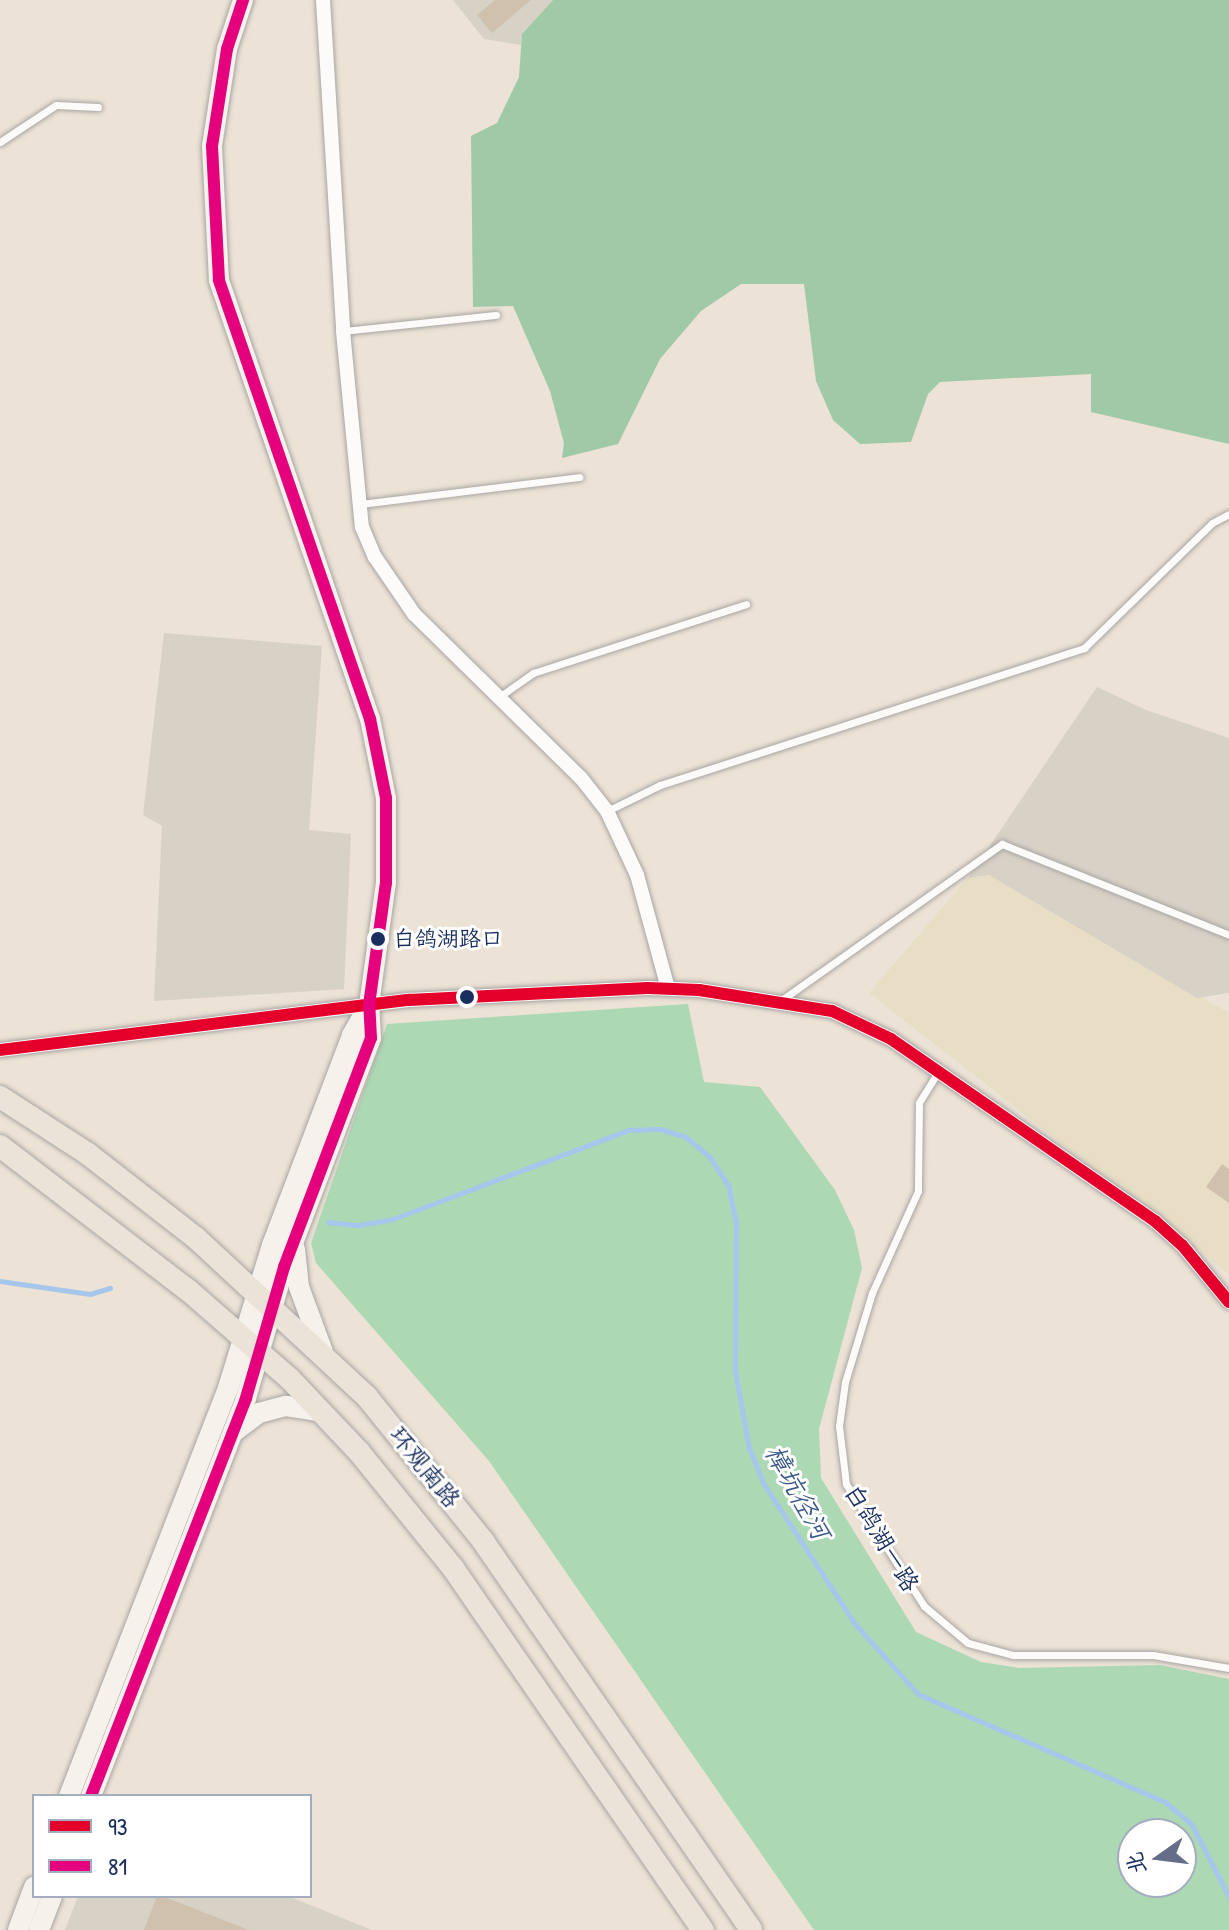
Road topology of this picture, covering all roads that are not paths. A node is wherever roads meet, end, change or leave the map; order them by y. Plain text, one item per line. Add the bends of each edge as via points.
1 (243, 0) edge
2 (323, 0) edge
3 (98, 107) dead end
4 (0, 142) edge
5 (496, 315) dead end
6 (343, 331) junction
7 (579, 477) dead end
8 (357, 504) junction
9 (1229, 514) edge
10 (746, 604) dead end
11 (499, 697) junction
12 (607, 811) junction
13 (1229, 935) edge
14 (668, 988) junction
15 (778, 1002) junction
16 (369, 1005) junction
17 (0, 1050) edge
18 (938, 1072) junction
19 (0, 1097) edge
20 (0, 1146) edge
21 (297, 1235) junction
22 (266, 1298) junction
23 (1229, 1302) edge
24 (251, 1345) junction
25 (323, 1352) junction
26 (322, 1412) junction
27 (232, 1434) junction
28 (1229, 1668) edge
29 (70, 1794) edge
30 (92, 1794) edge
31 (32, 1892) edge
32 (51, 1898) edge
33 (18, 1930) edge
34 (39, 1930) edge
35 (703, 1930) edge
36 (751, 1930) edge

1 - 16 street via 227,49 212,146 219,280 380,758 386,883
2 - 6 street
3 - 4 lane via 56,105
5 - 6 lane
6 - 8 street
7 - 8 lane
8 - 11 street via 375,557 392,585
9 - 12 lane via 1212,523 1084,648 660,785
10 - 11 lane via 533,673
11 - 12 street
12 - 14 street via 637,875
13 - 15 lane via 1002,844
14 - 15 street
14 - 16 street
15 - 18 street via 862,1022
16 - 17 street
16 - 21 street via 371,1038
16 - 22 street via 352,1035
18 - 23 street via 1155,1221
18 - 28 lane, 白鸽湖一路 via 919,1103 918,1191 872,1293 845,1382 839,1426 846,1484 924,1606 968,1643 1013,1655 1153,1655
19 - 22 main road, 环观南路 via 120,1178
20 - 24 main road, 环观南路 via 100,1218
21 - 22 street
21 - 25 street via 299,1287
22 - 24 street
22 - 25 main road, 环观南路
24 - 26 main road, 环观南路
24 - 27 street
24 - 29 street
25 - 36 main road, 环观南路 via 398,1433 483,1541
26 - 27 street via 286,1406 259,1413
26 - 35 main road, 环观南路 via 453,1568
27 - 30 street
31 - 33 street
32 - 34 street

